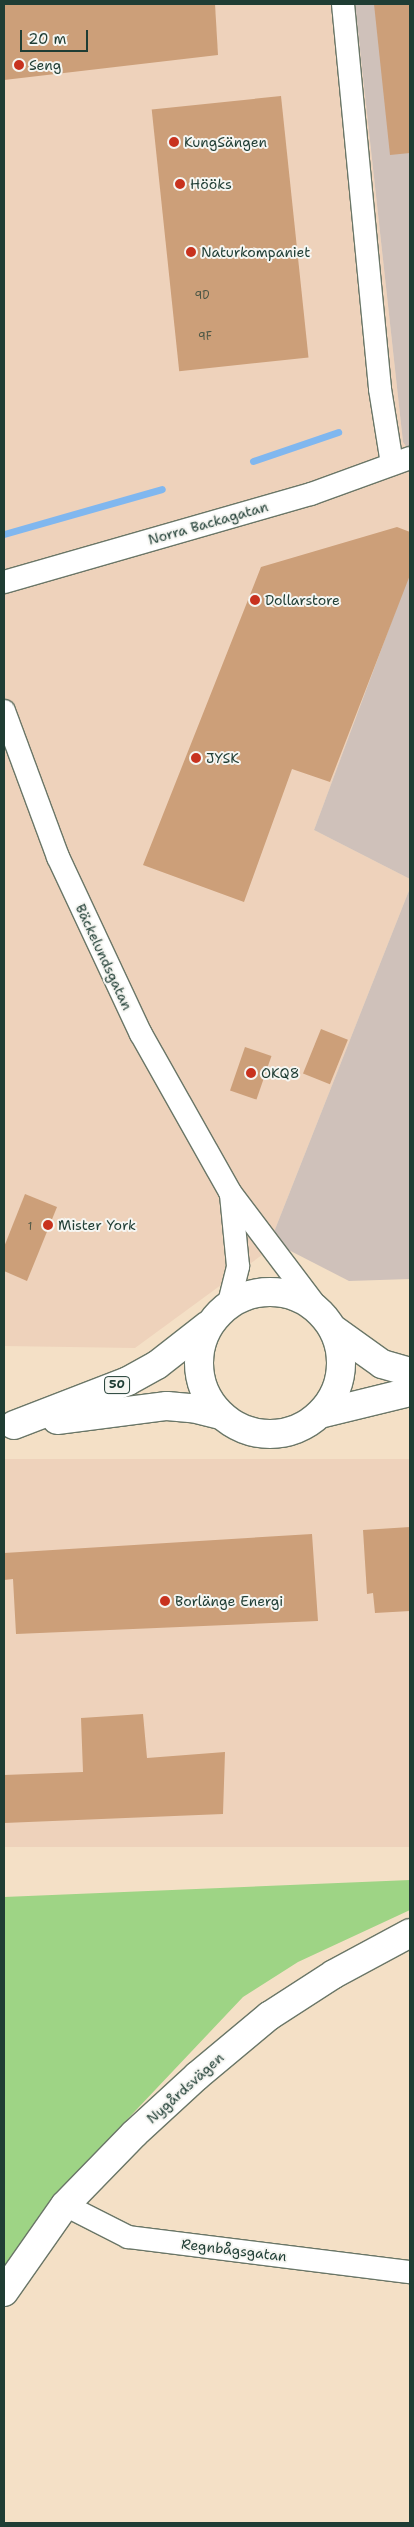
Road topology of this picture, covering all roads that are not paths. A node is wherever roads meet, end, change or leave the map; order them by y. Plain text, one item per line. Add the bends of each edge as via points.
1 (344, 4) edge
2 (401, 461) edge
3 (4, 582) edge
4 (4, 711) edge
5 (230, 1192) junction
6 (230, 1303) junction
7 (328, 1322) junction
8 (208, 1325) junction
9 (410, 1372) edge
10 (410, 1392) edge
11 (320, 1414) junction
12 (221, 1415) junction
13 (9, 1426) edge
14 (410, 1933) edge
15 (65, 2205) junction
16 (410, 2272) edge
17 (4, 2292) edge

1 - 2 street via 380,389
2 - 3 street, Norra Backagatan via 311,494
4 - 5 street, Bäckelundsgatan via 58,857 126,1006
5 - 6 street, Bäckelundsgatan via 238,1251 236,1284
5 - 7 street, Bäckelundsgatan
6 - 7 main road via 248,1294 288,1293 306,1301
6 - 8 main road
7 - 9 main road via 382,1364
7 - 11 main road via 339,1344 340,1374 329,1402
8 - 12 main road via 202,1340 198,1373 210,1403
8 - 13 main road, 50 via 157,1365 128,1381
10 - 11 main road
11 - 12 main road via 297,1429 271,1434 244,1430
12 - 13 main road, 50 via 168,1406
14 - 15 main road, Nygårdsvägen via 334,1974 269,2016 134,2134
15 - 16 street, Regnbågsgatan via 128,2237
15 - 17 main road, Nygårdsvägen

